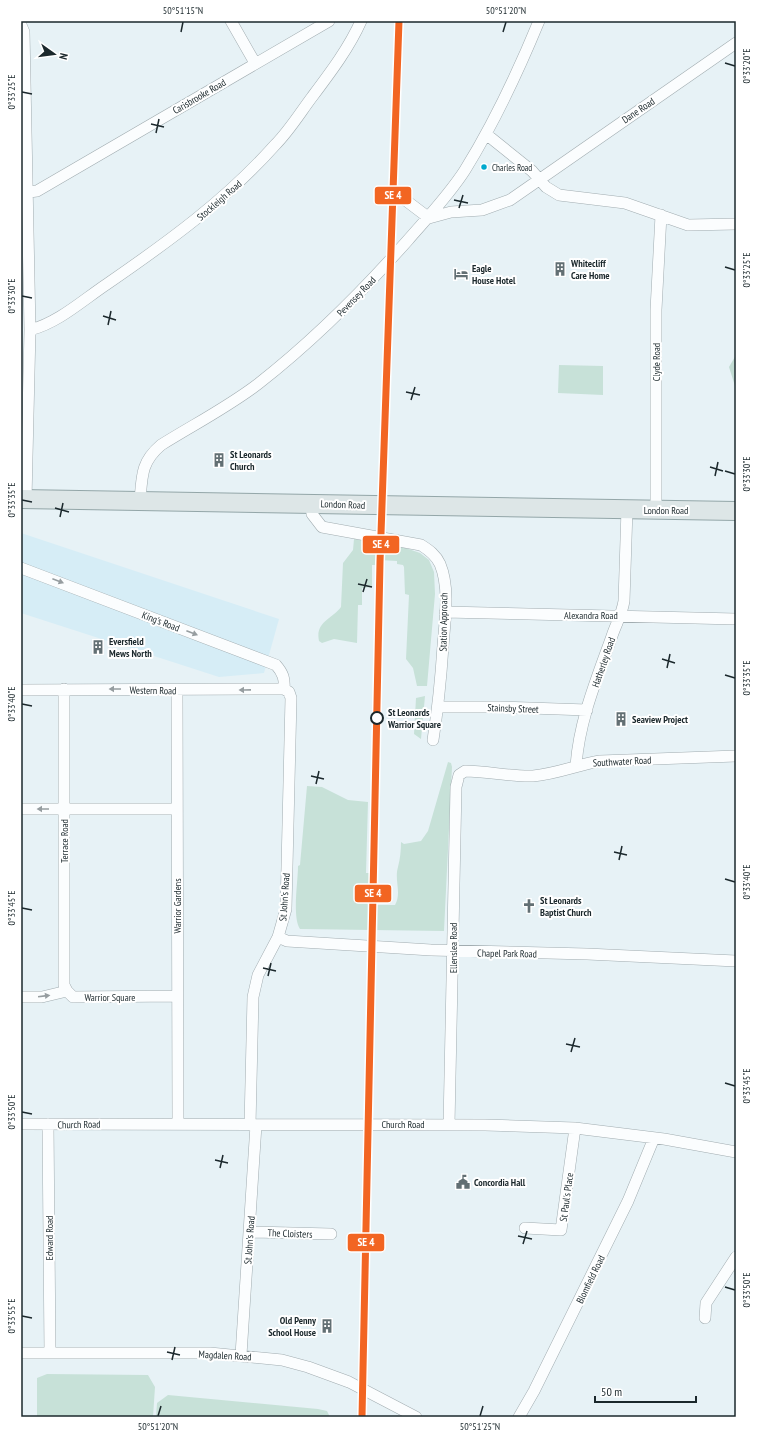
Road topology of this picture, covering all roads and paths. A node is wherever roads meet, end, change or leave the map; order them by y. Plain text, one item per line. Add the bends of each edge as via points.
1 (231, 21) edge
2 (329, 21) edge
3 (361, 21) edge
4 (539, 21) edge
5 (21, 25) edge
6 (736, 43) edge
7 (255, 64) junction
8 (486, 134) junction
9 (540, 180) junction
10 (24, 193) edge
11 (400, 196) dead end
12 (661, 215) junction
13 (429, 218) junction
14 (736, 224) edge
15 (30, 330) junction
16 (23, 499) edge
17 (140, 501) junction
18 (311, 503) junction
19 (627, 510) junction
20 (656, 510) junction
21 (736, 511) edge
22 (21, 568) edge
23 (445, 612) junction
24 (621, 615) junction
25 (736, 619) edge
26 (64, 689) junction
27 (284, 689) junction
28 (21, 690) edge
29 (177, 690) junction
30 (439, 707) junction
31 (587, 710) junction
32 (433, 740) dead end
33 (736, 756) edge
34 (576, 766) junction
35 (462, 773) joint
36 (21, 809) edge
37 (177, 809) junction
38 (64, 810) junction
39 (278, 938) junction
40 (454, 951) junction
41 (736, 961) edge
42 (67, 991) junction
43 (177, 996) junction
44 (21, 997) edge
45 (178, 1123) junction
46 (21, 1124) edge
47 (48, 1124) junction
48 (253, 1125) junction
49 (449, 1125) junction
50 (575, 1128) junction
51 (654, 1138) junction
52 (736, 1152) edge
53 (525, 1228) dead end
54 (250, 1232) junction
55 (331, 1234) dead end
56 (736, 1257) edge
57 (705, 1318) dead end
58 (21, 1353) edge
59 (50, 1353) junction
60 (241, 1355) junction
61 (416, 1417) edge
62 (519, 1417) edge

1 - 7 street
2 - 7 street, Carisbrooke Road
3 - 15 street, Stockleigh Road via 356,33 324,81 276,144 249,174 211,209 163,246 51,322
4 - 8 street, Pevensey Road
5 - 10 street via 24,32
6 - 9 street, Dane Road
7 - 10 street, Carisbrooke Road via 47,185 36,191
8 - 9 street
8 - 13 street, Pevensey Road via 465,170
9 - 12 street via 559,195 625,203
9 - 13 street via 510,200 482,210 451,212
10 - 15 street
11 - 13 street
12 - 14 street via 688,224
12 - 20 street, Clyde Road via 656,310
13 - 17 street, Pevensey Road via 360,293 297,352 257,385 150,454 144,465
15 - 16 street
16 - 17 main road, London Road
17 - 18 main road, London Road
18 - 19 main road, London Road
18 - 23 street, Station Approach via 312,514 322,527 420,545 432,553 440,563 444,578
19 - 20 main road, London Road
19 - 24 street, Hatherley Road via 624,601
20 - 21 main road, London Road
22 -> 27 street, King's Road via 276,666 282,672
23 - 24 street, Alexandra Road
23 - 30 street, Station Approach
24 - 25 street, Alexandra Road
24 - 31 street, Hatherley Road
26 - 28 street, Western Road
29 -> 26 street, Western Road
26 - 38 street, Terrace Road
27 -> 29 street, Western Road
27 - 39 street, St John's Road via 289,692 291,698 286,909
29 - 37 street, Warrior Gardens
30 - 31 street, Stainsby Street
30 - 32 street, Station Approach
31 - 34 street, Hatherley Road via 580,733
33 - 34 street, Southwater Road via 600,761
34 - 35 street, Southwater Road via 531,776 483,771
35 - 40 street, Ellenslea Road via 456,787
38 -> 36 street
37 - 38 street
37 - 43 street, Warrior Gardens
38 - 42 street, Terrace Road via 64,985
39 - 40 street, Chapel Park Road via 287,941
39 - 48 street, St John's Road via 258,975 253,997
40 - 41 street, Chapel Park Road
40 - 49 street, Ellenslea Road
42 - 43 street, Warrior Square via 73,997
44 -> 42 street, Warrior Square
43 - 45 street, Warrior Gardens
45 - 47 street, Church Road
45 - 48 street, Church Road
46 - 47 street, Church Road
47 - 59 street, Edward Road
48 - 49 street, Church Road
48 - 54 street, St John's Road
49 - 50 street, Church Road
50 - 51 street, Church Road
50 - 53 street, St Paul's Place via 561,1230
51 - 52 street, Church Road
51 - 62 street, Blomfield Road via 628,1200
54 - 55 street, The Cloisters
54 - 60 street, St John's Road
56 - 57 street via 706,1303
58 - 59 street, Magdalen Road
59 - 60 street, Magdalen Road
60 - 61 street, Magdalen Road via 282,1360 308,1367 348,1382

